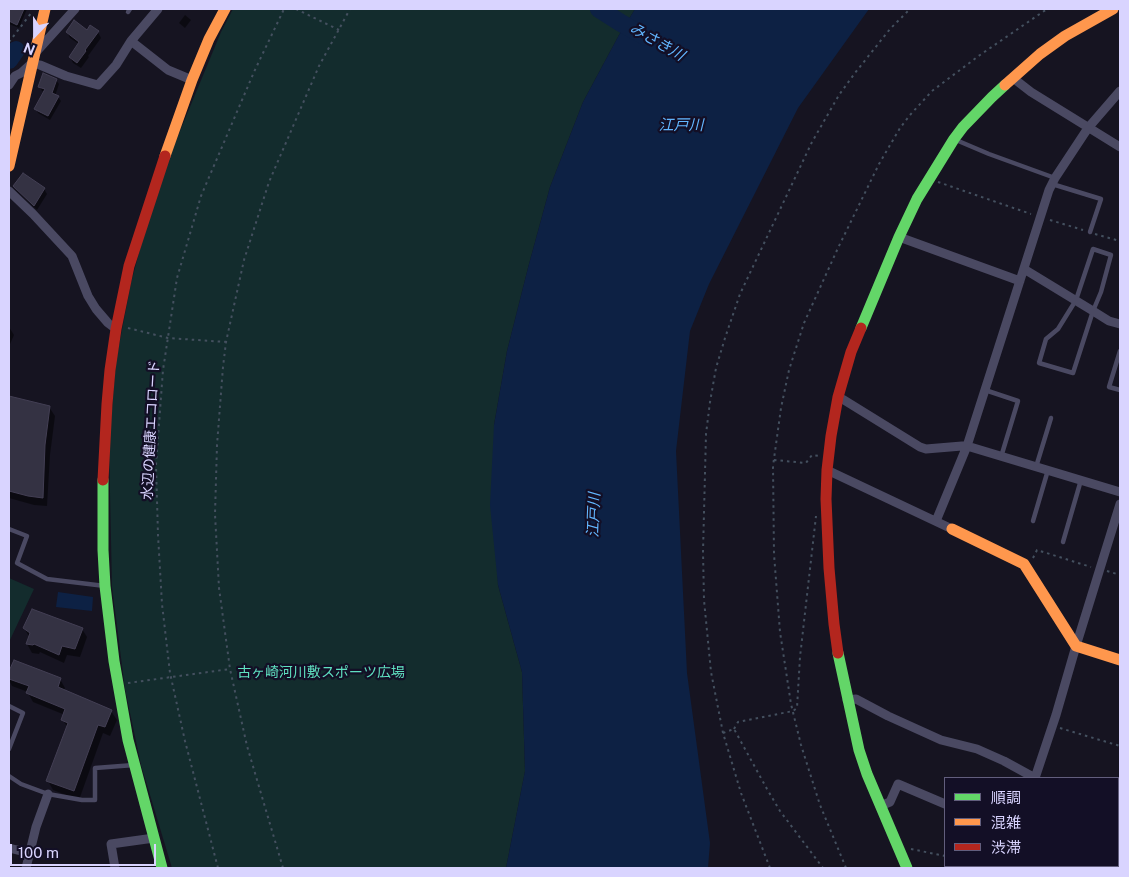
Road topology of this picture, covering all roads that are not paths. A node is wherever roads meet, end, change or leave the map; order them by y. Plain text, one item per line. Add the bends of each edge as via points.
1 (44, 9) edge
2 (75, 9) edge
3 (158, 9) edge
4 (225, 9) edge
5 (1113, 9) edge
6 (131, 41) junction
7 (33, 59) junction
8 (1013, 78) junction
9 (192, 80) junction
10 (9, 85) edge
11 (1120, 91) edge
12 (1088, 128) junction
13 (954, 139) junction
14 (1120, 147) edge
15 (9, 166) edge
16 (1054, 181) junction
17 (9, 191) edge
18 (1090, 232) road end
19 (899, 237) junction
20 (1024, 269) junction
21 (1020, 281) junction
22 (1076, 300) junction
23 (1093, 311) junction
24 (1120, 324) edge
25 (121, 328) junction
26 (1120, 351) edge
27 (985, 390) junction
28 (1120, 390) edge
29 (838, 397) junction
30 (1051, 418) dead end
31 (966, 446) junction
32 (1001, 457) junction
33 (1036, 466) junction
34 (827, 470) junction
35 (1048, 470) junction
36 (1081, 480) junction
37 (1120, 492) edge
38 (1120, 504) edge
39 (936, 521) junction
40 (1033, 521) dead end
41 (9, 529) edge
42 (952, 529) joint
43 (1063, 542) dead end
44 (105, 586) junction
45 (1076, 646) junction
46 (1120, 660) edge
47 (848, 700) junction
48 (9, 706) edge
49 (9, 749) edge
50 (134, 765) junction
51 (9, 776) edge
52 (1033, 777) edge
53 (1035, 777) edge
54 (48, 794) junction
55 (944, 804) edge
56 (880, 806) junction
57 (154, 838) junction
58 (9, 848) edge
59 (29, 854) junction
60 (26, 868) edge
61 (115, 868) edge
62 (162, 868) edge
63 (907, 868) edge

1 - 7 street
2 - 7 street
3 - 6 street
4 - 9 street
5 - 8 street via 1050,46
6 - 7 street via 98,85 66,76
6 - 9 street via 168,70
7 - 10 street
7 - 15 street
8 - 12 street
8 - 13 street via 976,112
9 - 25 street via 160,166 129,266
11 - 12 street
12 - 14 street
12 - 16 street
13 - 16 lane
13 - 19 street via 917,199
16 - 18 lane via 1100,199
16 - 20 street
17 - 25 street via 72,256 96,310 108,323
19 - 21 street
19 - 29 street via 851,352
20 - 21 street
20 - 22 street
21 - 27 street
22 - 23 street
22 - 23 lane via 1093,249 1111,256
22 - 23 lane via 1058,329 1046,339 1039,363 1073,373
23 - 24 street
25 - 44 street via 110,370 104,444
26 - 28 lane via 1109,387
27 - 31 street
27 - 32 lane via 1018,401
29 - 31 street via 920,447
29 - 34 street
30 - 33 lane
31 - 32 street
31 - 39 street
32 - 33 street
33 - 35 street
34 - 39 street
34 - 47 street via 832,599
35 - 36 street
35 - 40 lane
36 - 37 street
36 - 43 lane
38 - 45 street
39 - 42 street
41 - 44 lane via 27,536 16,563 47,579
42 - 45 street via 1024,564
44 - 50 street via 118,685
45 - 46 street
45 - 53 street
47 - 52 street via 856,699 942,740 977,749
47 - 56 street via 867,774
48 - 49 lane via 23,713
50 - 54 lane via 94,768 95,800
50 - 57 street
51 - 54 lane
54 - 59 street
55 - 56 street via 898,784 890,802
56 - 63 street
57 - 61 street via 111,844
57 - 62 street
58 - 59 street
59 - 60 street

